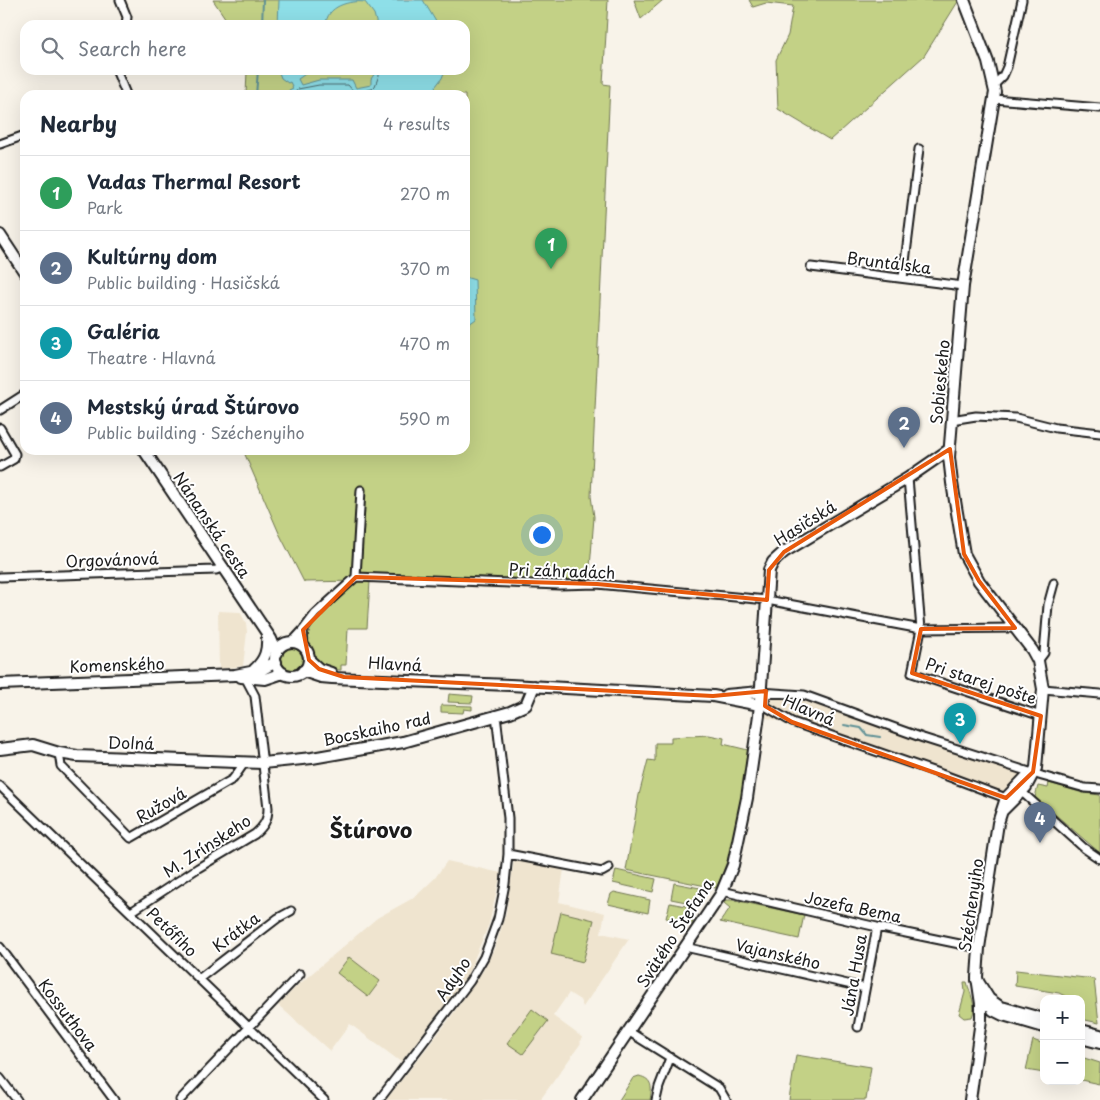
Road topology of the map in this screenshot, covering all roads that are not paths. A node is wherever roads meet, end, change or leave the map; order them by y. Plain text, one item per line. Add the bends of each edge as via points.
1 (120, 0) edge
2 (964, 0) edge
3 (1022, 0) edge
4 (127, 20) edge
5 (118, 75) edge
6 (994, 85) junction
7 (124, 90) edge
8 (994, 99) junction
9 (1100, 108) edge
10 (20, 137) edge
11 (0, 144) edge
12 (919, 149) dead end
13 (0, 235) edge
14 (20, 265) edge
15 (811, 267) dead end
16 (903, 278) junction
17 (963, 286) junction
18 (20, 397) edge
19 (0, 410) edge
20 (951, 420) junction
21 (0, 428) edge
22 (1100, 433) edge
23 (950, 449) junction
24 (147, 455) edge
25 (0, 467) edge
26 (908, 478) junction
27 (361, 490) dead end
28 (224, 568) junction
29 (0, 578) edge
30 (356, 578) junction
31 (1054, 583) dead end
32 (767, 600) junction
33 (256, 616) junction
34 (1015, 628) junction
35 (921, 629) junction
36 (303, 630) junction
37 (267, 633) junction
38 (289, 642) junction
39 (304, 647) junction
40 (276, 657) junction
41 (309, 660) junction
42 (1038, 661) junction
43 (303, 671) junction
44 (283, 673) junction
45 (244, 675) junction
46 (344, 677) junction
47 (265, 679) junction
48 (0, 684) edge
49 (534, 686) junction
50 (1043, 689) junction
51 (763, 692) junction
52 (1100, 694) edge
53 (255, 696) junction
54 (713, 696) junction
55 (762, 706) junction
56 (496, 715) junction
57 (1041, 716) junction
58 (0, 749) edge
59 (59, 753) junction
60 (245, 762) junction
61 (263, 762) junction
62 (1033, 772) junction
63 (0, 786) edge
64 (1100, 789) edge
65 (1023, 793) dead end
66 (1006, 798) junction
67 (1002, 812) junction
68 (508, 854) junction
69 (1100, 859) edge
70 (609, 868) dead end
71 (722, 891) junction
72 (291, 911) dead end
73 (131, 912) junction
74 (876, 927) junction
75 (0, 947) edge
76 (685, 947) junction
77 (979, 948) junction
78 (300, 974) dead end
79 (200, 978) junction
80 (977, 980) junction
81 (865, 988) junction
82 (985, 1005) junction
83 (1004, 1011) junction
84 (1040, 1018) edge
85 (1040, 1025) edge
86 (249, 1027) junction
87 (858, 1027) dead end
88 (980, 1028) junction
89 (628, 1031) junction
90 (1085, 1031) edge
91 (1100, 1035) edge
92 (1085, 1039) edge
93 (1100, 1043) edge
94 (670, 1058) junction
95 (0, 1078) edge
96 (181, 1099) edge
97 (17, 1100) edge
98 (114, 1100) edge
99 (324, 1100) edge
100 (379, 1100) edge
101 (582, 1100) edge
102 (656, 1100) edge
103 (726, 1100) edge
104 (970, 1100) edge

1 - 4 street
2 - 6 street, Sobieskeho
3 - 6 street via 1007,67
5 - 7 street
6 - 8 street, Sobieskeho
8 - 9 street
8 - 17 street, Sobieskeho
10 - 11 street
12 - 16 street
13 - 14 street
15 - 16 street, Bruntálska
16 - 17 street, Bruntálska
17 - 20 street, Sobieskeho
18 - 19 street
20 - 22 street via 976,416 1016,418 1056,428
20 - 23 street, Sobieskeho
21 - 25 street via 15,454 14,459
23 - 26 street, Hasičská
23 - 34 street, Sobieskeho via 952,483 964,554 979,581
24 - 28 street, Nánanská cesta
26 - 32 street, Hasičská via 779,556 769,570
26 - 35 street
27 - 30 street
28 - 29 street, Orgovánová
28 - 33 street, Nánanská cesta
30 - 32 street, Pri záhradách via 597,584
30 - 36 street via 315,614
31 - 42 street, Sobieskeho via 1048,606 1044,653
32 - 35 street, Pri záhradách
32 - 51 street, Hasičská
33 - 37 street
33 - 38 street
34 - 35 street, Pri záhradách
34 - 42 street, Sobieskeho
35 - 57 street, Pri starej pošte via 912,673
36 - 38 street
36 - 39 street
37 - 40 street via 276,649
37 - 45 street via 267,652 262,663
38 - 39 street
38 - 40 street via 280,647
39 - 41 street
40 - 44 street
40 - 45 street via 268,667
41 - 43 street
41 - 46 street, Hlavná via 319,669
42 - 50 street, Sobieskeho
43 - 44 street via 294,675
43 - 46 street, Hlavná via 321,677
44 - 47 street, Komenského
45 - 47 street, Komenského
45 - 48 street, Komenského
45 - 53 street
46 - 49 street, Hlavná
47 - 53 street via 258,685
49 - 54 street, Hlavná
49 - 56 street via 526,705
50 - 52 street
50 - 57 street, Sobieskeho
51 - 54 street, Hlavná
51 - 55 street, Hasičská
51 - 62 street, Hlavná via 804,695 923,738
53 - 61 street, M. Zrínskeho
54 - 55 street, Hlavná
55 - 66 street, Hlavná via 792,722
55 - 71 street, Svätého Štefana via 738,847
56 - 61 street, Bocskaiho rad via 379,747
56 - 68 street, Adyho via 508,818
57 - 62 street, Sobieskeho
58 - 59 street, Dolná via 33,745
59 - 60 street, Dolná
59 - 60 street, Ružová via 61,766 131,838 233,779
60 - 61 street, Dolná
61 - 73 street, M. Zrínskeho via 268,808 262,828
62 - 64 street, Hlavná via 1085,788
62 - 66 street
62 - 67 street, Sobieskeho via 1026,787
63 - 73 street, Petőfiho
65 - 69 street
66 - 67 street
67 - 77 street, Széchenyiho
68 - 70 street via 602,872
68 - 100 street, Adyho via 498,919 484,957 444,1018
71 - 74 street, Jozefa Bema
71 - 76 street, Svätého Štefana
72 - 79 street, Krátka
73 - 79 street, Petőfiho
74 - 77 street, Jozefa Bema
74 - 81 street, Jána Husa
75 - 98 street, Kossuthova
76 - 81 street, Vajanského
76 - 89 street, Svätého Štefana
77 - 80 street, Széchenyiho
78 - 86 street
79 - 86 street, Petőfiho
80 - 82 street, Széchenyiho
80 - 83 street via 989,999
81 - 87 street, Jána Husa
82 - 83 street
82 - 88 street, Széchenyiho
83 - 84 street
83 - 85 street
83 - 88 street
86 - 96 street
86 - 99 street, Petőfiho
88 - 104 street, Széchenyiho
89 - 94 street
89 - 101 street, Svätého Štefana
90 - 91 street
92 - 93 street
94 - 102 street
94 - 103 street via 719,1088
95 - 97 street

